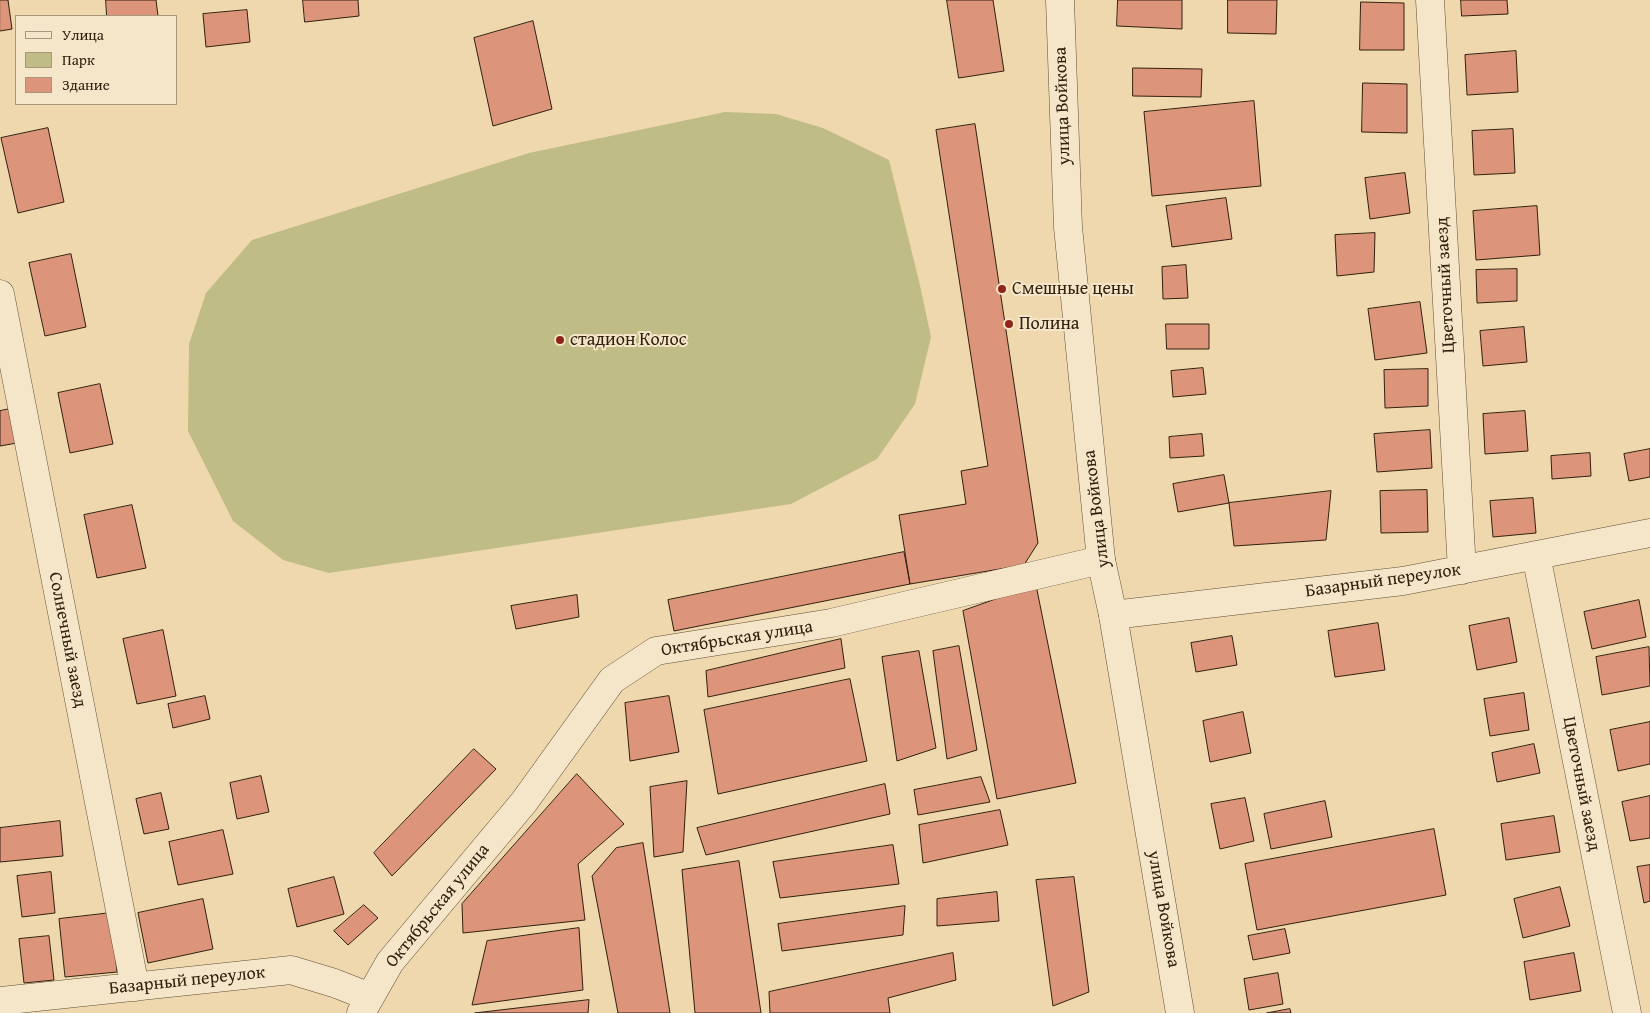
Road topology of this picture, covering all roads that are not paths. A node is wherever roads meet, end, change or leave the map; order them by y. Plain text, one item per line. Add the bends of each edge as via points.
1 (1060, 0) edge
2 (1430, 0) edge
3 (0, 294) edge
4 (1650, 533) edge
5 (1536, 555) junction
6 (1101, 560) junction
7 (1462, 570) junction
8 (1113, 615) junction
9 (134, 987) junction
10 (0, 1001) edge
11 (366, 1005) edge
12 (1180, 1013) edge
13 (1627, 1013) edge

1 - 6 street, улица Войкова via 1068,227
2 - 7 street, Цветочный заезд
3 - 9 street, Солнечный заезд
4 - 5 street, Базарный переулок
5 - 7 street, Базарный переулок
5 - 13 street, Цветочный заезд
6 - 8 street, улица Войкова
6 - 11 street, Октябрьская улица via 830,623 656,651 612,680 524,802 390,962
7 - 8 street, Базарный переулок via 1403,581
8 - 12 street, улица Войкова
9 - 10 street, Базарный переулок
9 - 11 street, Базарный переулок via 291,970 334,983

